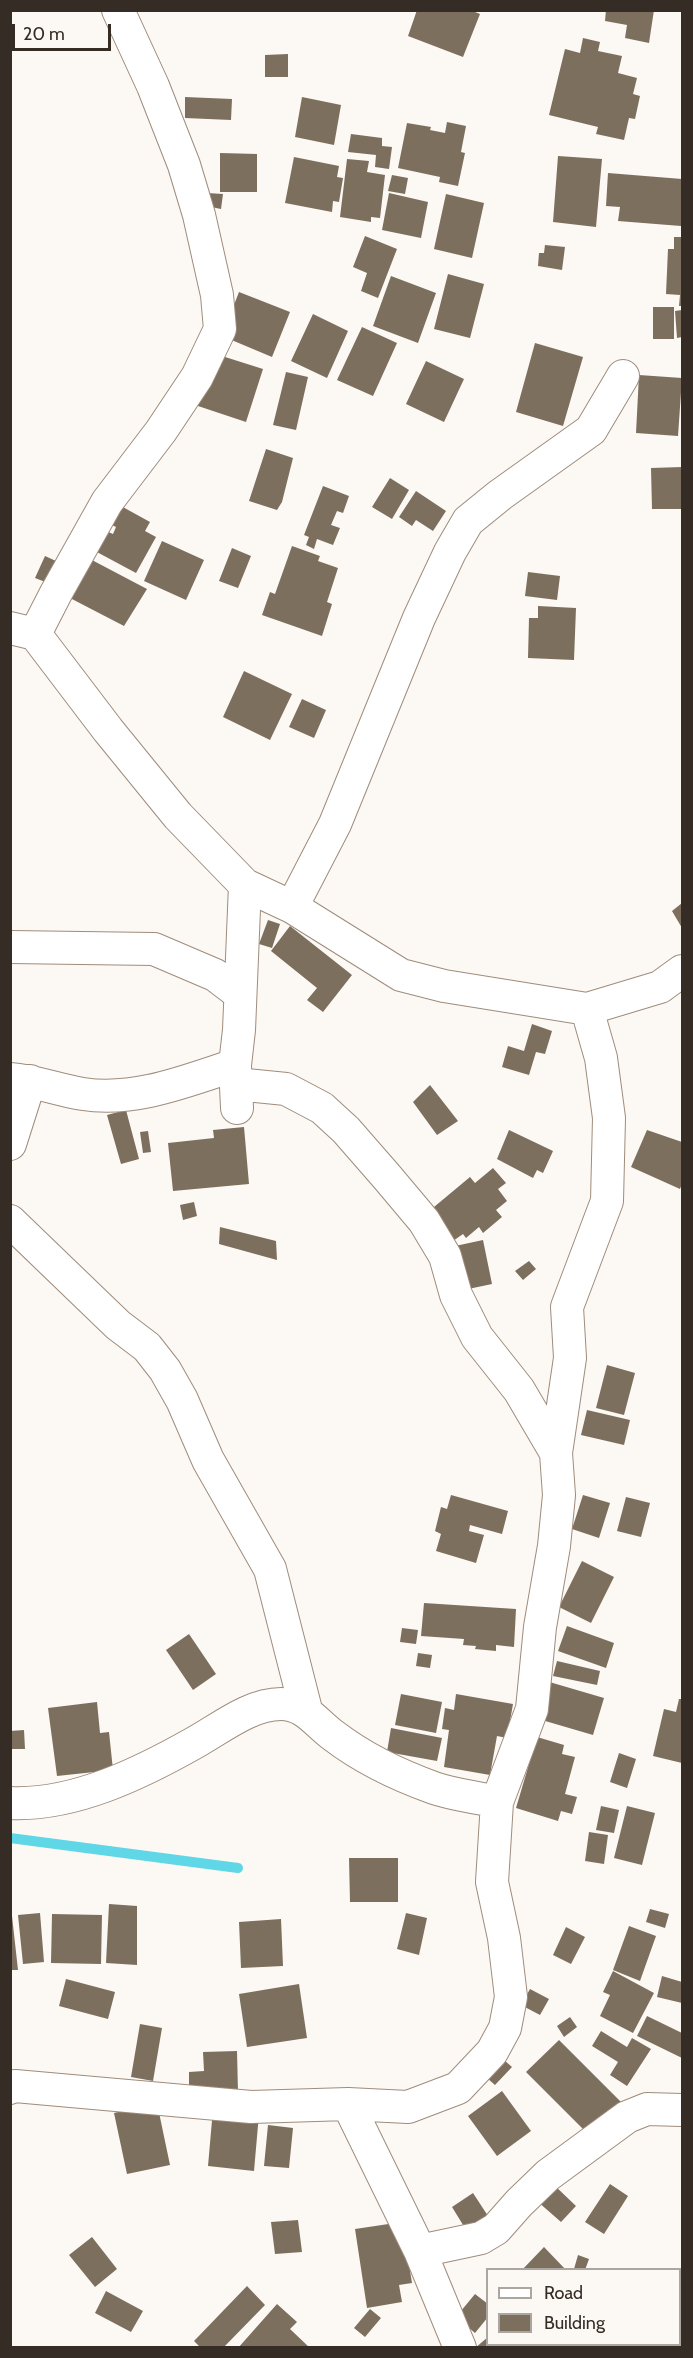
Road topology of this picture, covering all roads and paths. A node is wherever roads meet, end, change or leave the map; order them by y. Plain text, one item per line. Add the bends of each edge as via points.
1 (118, 10) edge
2 (623, 376) dead end
3 (23, 631) edge
4 (245, 885) junction
5 (292, 907) junction
6 (10, 947) edge
7 (682, 971) edge
8 (240, 994) junction
9 (587, 1009) junction
10 (20, 1080) edge
11 (236, 1086) junction
12 (10, 1144) edge
13 (10, 1221) edge
14 (556, 1453) junction
15 (306, 1710) junction
16 (497, 1802) junction
17 (10, 1803) edge
18 (10, 2088) edge
19 (348, 2103) junction
20 (682, 2110) edge
21 (420, 2251) junction
22 (460, 2348) edge

1 - 3 street via 184,165 217,296 220,329 197,377 107,502 56,593
2 - 5 street via 591,430 468,521 419,618 335,824
3 - 4 street via 178,816
4 - 5 street
4 - 8 street
5 - 9 street via 401,975 444,986
6 - 8 street via 154,949 215,975
7 - 9 street via 660,987
8 - 11 street
9 - 14 street via 601,1058 609,1118 606,1201 567,1307 570,1358
10 - 11 street via 83,1094 127,1096 166,1087
10 - 12 street
11 - 14 street via 286,1089 322,1108 387,1177 424,1221 445,1256 456,1295 477,1337 519,1390
13 - 15 street via 118,1325 147,1347 165,1370 208,1460 270,1569
14 - 16 street via 559,1495 532,1709
15 - 16 street via 362,1757 436,1789
15 - 17 street via 283,1704 258,1707 167,1758 96,1790 25,1804
16 - 19 street via 492,1882 511,1997 505,2028 492,2052 458,2088 408,2107
18 - 19 street via 252,2107
19 - 21 street
20 - 21 street via 647,2109 627,2117 548,2175 496,2229 481,2238
21 - 22 street

